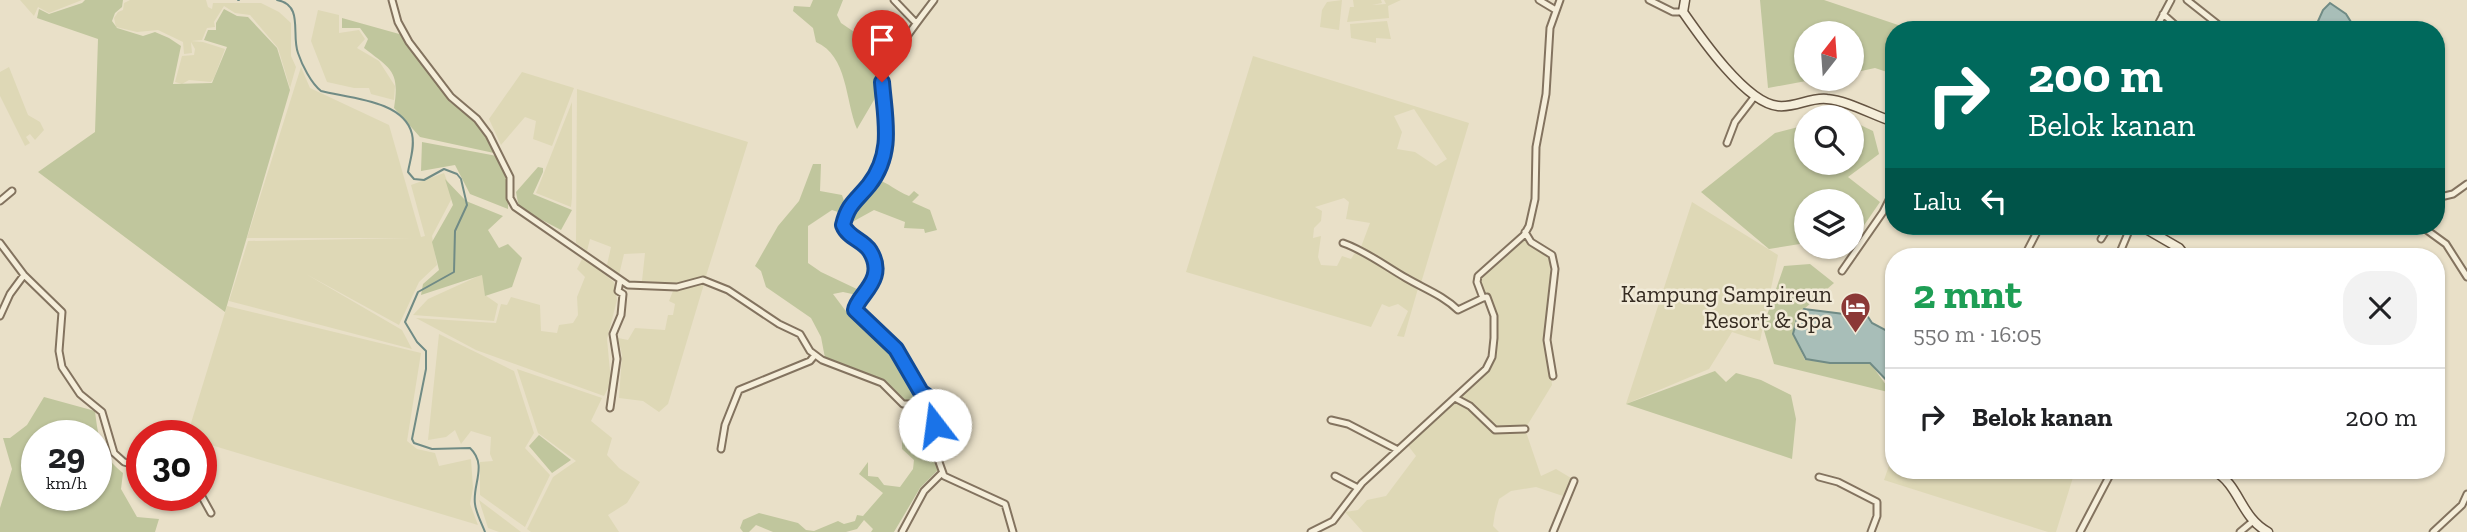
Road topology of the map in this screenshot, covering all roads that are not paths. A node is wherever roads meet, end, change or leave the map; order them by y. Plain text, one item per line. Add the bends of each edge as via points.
1 (392, 0) edge
2 (894, 0) edge
3 (934, 0) edge
4 (1539, 0) edge
5 (1560, 0) edge
6 (1649, 0) edge
7 (1685, 0) edge
8 (2171, 0) edge
9 (2187, 0) edge
10 (1555, 9) junction
11 (1683, 12) junction
12 (2163, 14) junction
13 (2160, 21) edge
14 (2171, 21) edge
15 (2214, 21) edge
16 (916, 23) junction
17 (1755, 96) junction
18 (1885, 119) edge
19 (1727, 143) dead end
20 (2467, 184) edge
21 (12, 191) dead end
22 (2445, 196) edge
23 (0, 201) edge
24 (1885, 208) edge
25 (1525, 232) junction
26 (2103, 235) edge
27 (2157, 235) edge
28 (2434, 235) edge
29 (2101, 239) dead end
30 (0, 243) edge
31 (1343, 243) dead end
32 (2179, 248) edge
33 (1842, 271) dead end
34 (24, 275) junction
35 (2467, 277) edge
36 (620, 281) junction
37 (1483, 298) junction
38 (0, 316) edge
39 (816, 355) junction
40 (1553, 376) dead end
41 (1455, 398) junction
42 (929, 404) junction
43 (610, 408) dead end
44 (1331, 419) dead end
45 (1525, 429) dead end
46 (721, 449) dead end
47 (1398, 450) junction
48 (126, 463) edge
49 (942, 473) junction
50 (1335, 476) dead end
51 (1819, 477) dead end
52 (2108, 479) edge
53 (2226, 479) edge
54 (1574, 481) dead end
55 (1358, 488) junction
56 (2467, 495) edge
57 (2252, 522) junction
58 (902, 532) edge
59 (1013, 532) edge
60 (1311, 532) edge
61 (1553, 532) edge
62 (1871, 532) edge
63 (2080, 532) edge
64 (2240, 532) edge
65 (2268, 532) edge
66 (2433, 532) edge

1 - 36 street via 409,42 454,101 489,135 510,177 511,203
2 - 16 street
3 - 16 street
4 - 10 street
5 - 10 street
6 - 11 street
7 - 11 main road
8 - 12 street
9 - 15 street
10 - 25 street via 1536,147 1535,199
11 - 17 main road
12 - 13 street
12 - 14 street
16 - 42 street via 882,76 887,149 867,188 849,207 843,225 868,248 875,270 870,288 855,310 896,349 921,392 931,399
17 - 18 main road via 1778,106 1828,99
17 - 19 street via 1735,122
20 - 22 street
21 - 23 street
24 - 33 street
25 - 37 street via 1478,276
25 - 40 street via 1531,242 1552,255 1555,269 1547,340
26 - 29 street
27 - 32 main road
28 - 35 street
30 - 34 street
31 - 37 street via 1451,301 1458,310
34 - 38 street
34 - 48 street via 62,312 62,367 80,394 102,412 114,453
36 - 39 street via 635,287 708,281 800,334
36 - 43 street via 618,291 623,294 613,334 617,359
37 - 41 street via 1488,297 1494,316 1492,357 1486,369
39 - 42 street via 831,366 882,383 903,404
39 - 46 street via 739,390
41 - 45 street via 1496,430
41 - 47 street
42 - 49 street via 938,413 934,448
44 - 47 street
47 - 55 street
49 - 58 street via 924,491
49 - 59 street via 1005,504
50 - 55 street
51 - 62 street via 1877,502
52 - 63 street
53 - 57 main road
54 - 61 street
55 - 60 street via 1334,521
56 - 66 street
57 - 64 street
57 - 65 main road

